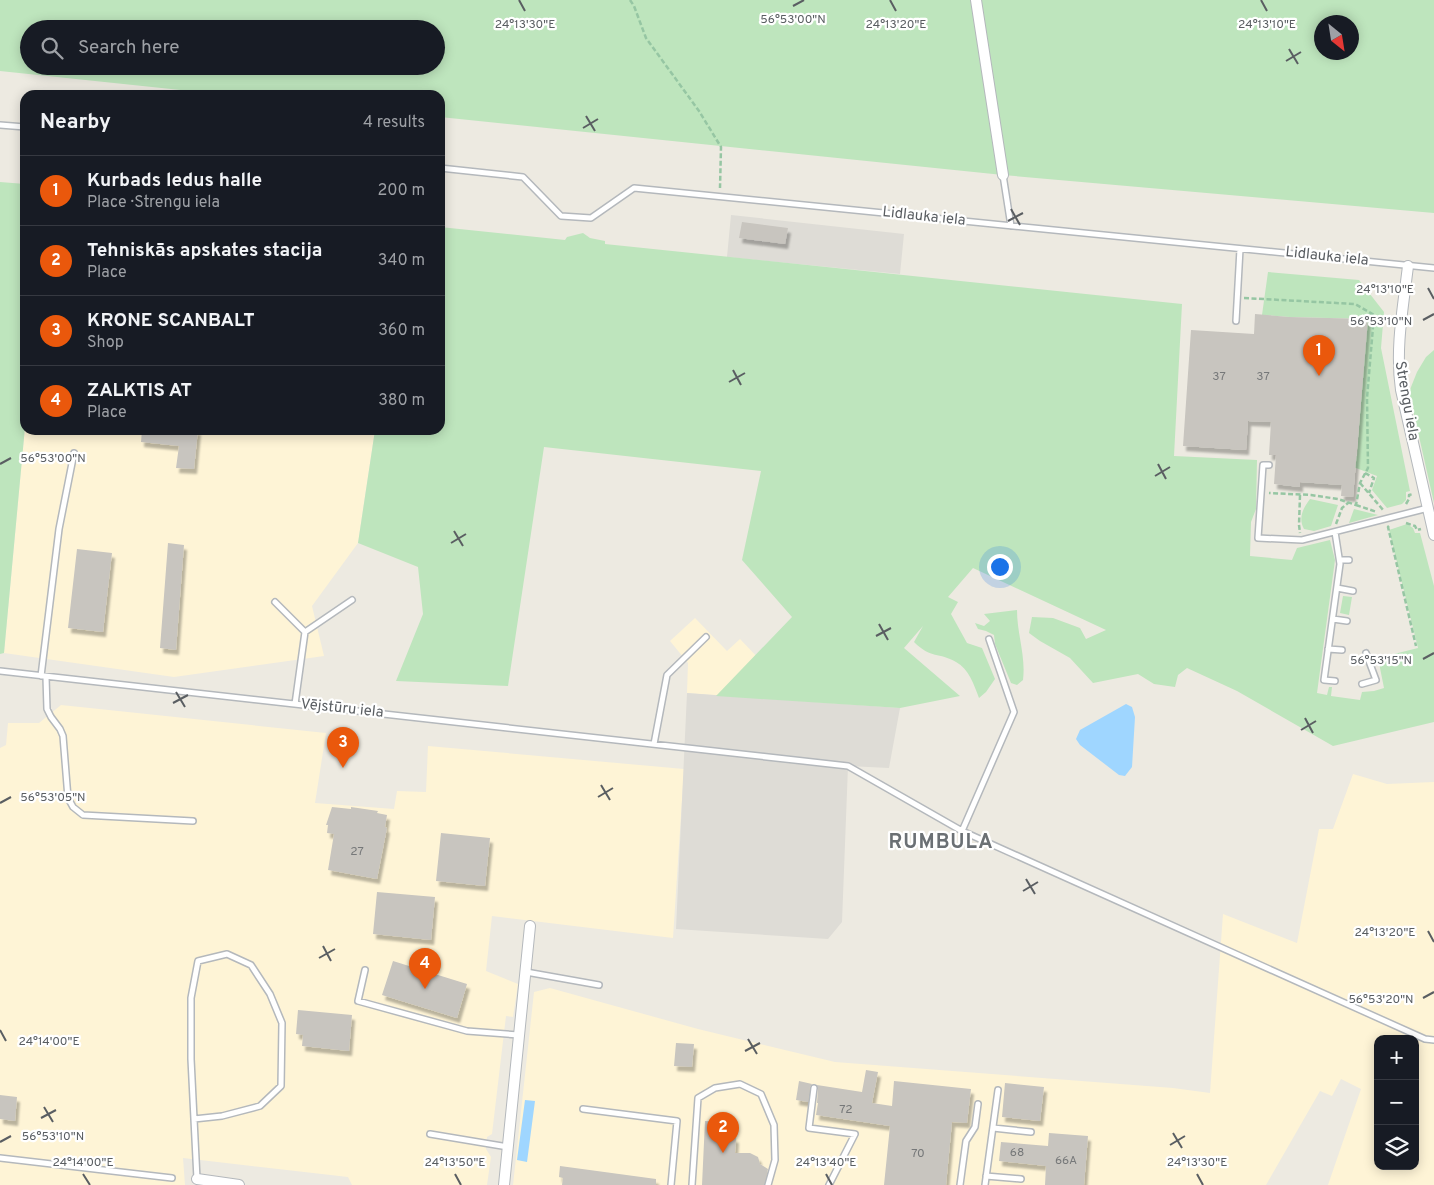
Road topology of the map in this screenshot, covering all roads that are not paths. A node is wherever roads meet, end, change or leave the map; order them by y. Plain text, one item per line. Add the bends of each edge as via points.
1 (976, 0) edge
2 (0, 125) edge
3 (20, 127) edge
4 (445, 169) edge
5 (1003, 175) joint
6 (1011, 226) junction
7 (1240, 249) junction
8 (1408, 266) junction
9 (1434, 268) edge
10 (1236, 321) dead end
11 (74, 453) dead end
12 (1269, 466) dead end
13 (1428, 508) junction
14 (1335, 532) junction
15 (1434, 535) edge
16 (1340, 560) junction
17 (1349, 560) dead end
18 (1337, 588) junction
19 (1353, 591) dead end
20 (352, 600) dead end
21 (275, 602) dead end
22 (1333, 618) junction
23 (1348, 621) dead end
24 (305, 632) junction
25 (706, 637) dead end
26 (989, 639) dead end
27 (1328, 649) junction
28 (1342, 650) dead end
29 (1366, 653) dead end
30 (0, 671) edge
31 (44, 677) junction
32 (1335, 681) dead end
33 (1362, 684) dead end
34 (295, 704) junction
35 (654, 744) junction
36 (193, 821) dead end
37 (962, 831) junction
38 (530, 926) dead end
39 (365, 970) dead end
40 (526, 972) junction
41 (599, 984) dead end
42 (520, 1035) junction
43 (1434, 1040) edge
44 (814, 1088) dead end
45 (998, 1090) dead end
46 (978, 1104) dead end
47 (583, 1109) dead end
48 (194, 1119) junction
49 (993, 1128) junction
50 (1031, 1132) dead end
51 (430, 1134) dead end
52 (508, 1147) junction
53 (0, 1158) edge
54 (986, 1176) junction
55 (172, 1178) dead end
56 (197, 1179) joint
57 (1021, 1179) dead end
58 (239, 1185) edge
59 (504, 1185) edge
60 (671, 1185) edge
61 (692, 1185) edge
62 (768, 1185) edge
63 (829, 1185) edge
64 (960, 1185) edge
65 (984, 1185) edge

1 - 5 street
2 - 3 lane
4 - 6 lane, Lidlauka iela via 523,177 561,216 591,218 634,188
5 - 6 lane
6 - 7 lane, Lidlauka iela
7 - 8 lane, Lidlauka iela
7 - 10 lane
8 - 9 lane, Lidlauka iela
8 - 13 street, Strengu iela via 1398,370
11 - 31 lane via 58,529
12 - 14 lane via 1263,465 1258,538 1302,540
13 - 14 lane
13 - 15 street, Strengu iela
14 - 16 lane
16 - 17 lane
16 - 18 lane
18 - 19 lane
18 - 22 lane
20 - 24 lane
21 - 24 lane
22 - 23 lane
22 - 27 lane
24 - 34 lane
25 - 35 lane via 666,675
26 - 37 lane via 1014,712
27 - 28 lane
27 - 32 lane via 1324,680
29 - 33 lane via 1376,680
30 - 31 lane, Vējstūru iela
31 - 34 lane, Vējstūru iela
31 - 36 lane via 48,709 62,733 68,798 73,807 84,815
34 - 35 lane, Vējstūru iela
35 - 37 lane, Vējstūru iela via 848,766
37 - 43 lane, Vējstūru iela via 1425,1039
38 - 40 street
39 - 42 lane via 358,1001 467,1031
40 - 41 lane
40 - 42 street
42 - 52 street
44 - 63 lane via 809,1128 855,1134
45 - 49 lane
46 - 64 lane via 975,1127 966,1141
47 - 60 lane via 677,1121
48 - 48 lane via 191,998 198,961 227,954 251,965 270,994 282,1023 281,1086 260,1106
48 - 56 lane
49 - 50 lane
49 - 54 lane
51 - 52 lane
52 - 59 street
53 - 55 lane
54 - 57 lane
54 - 65 lane
56 - 58 street
61 - 62 lane via 698,1098 715,1088 740,1084 760,1094 774,1126 775,1160

